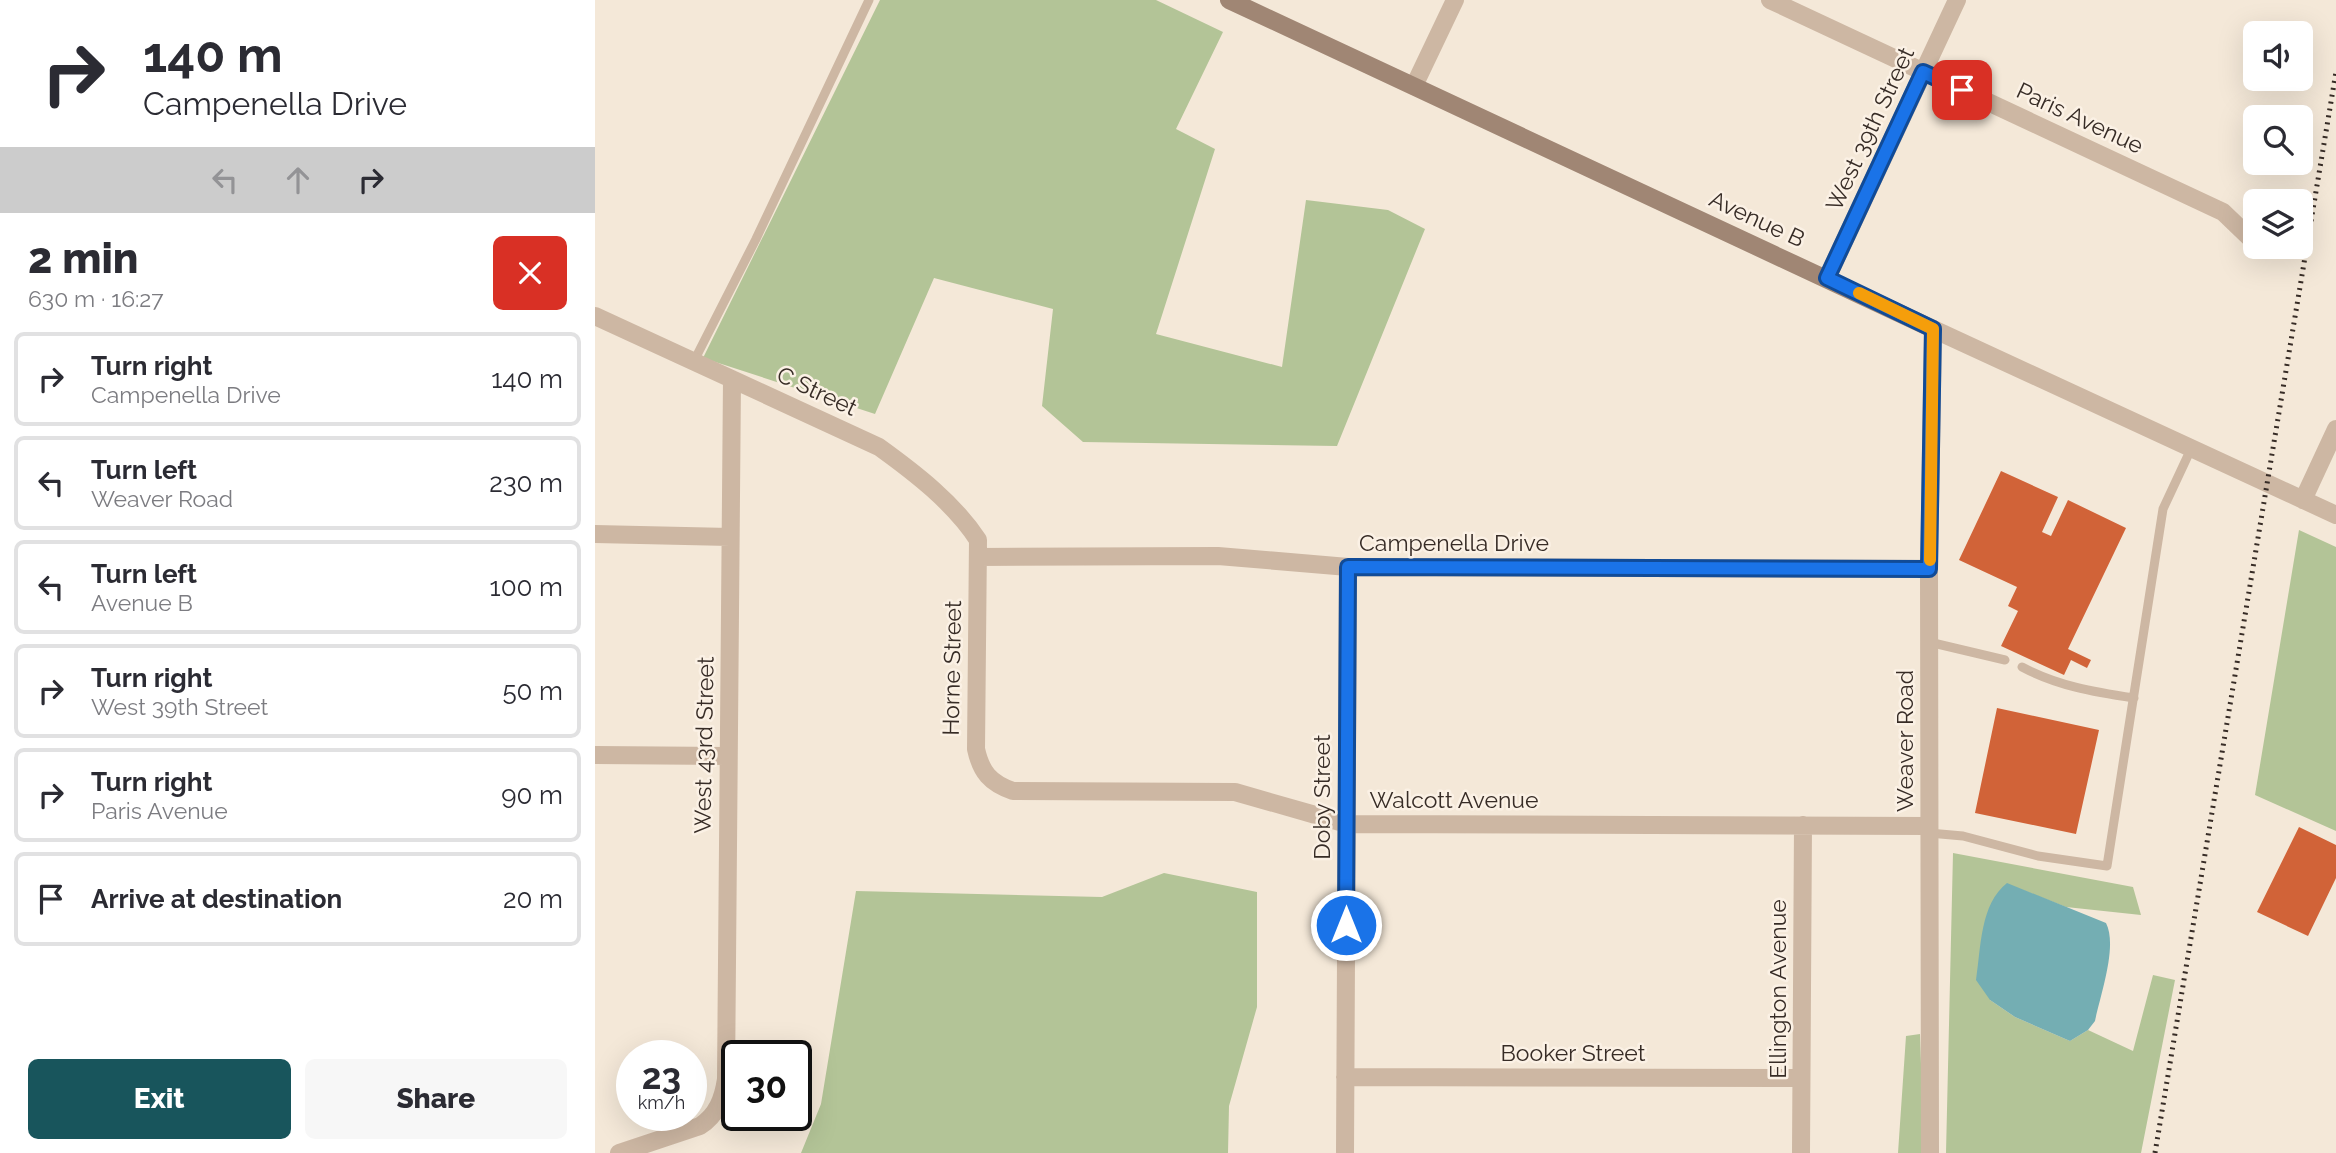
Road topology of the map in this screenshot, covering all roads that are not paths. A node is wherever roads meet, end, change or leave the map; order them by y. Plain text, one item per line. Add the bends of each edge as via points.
1 (869, 0) edge
2 (1229, 0) edge
3 (1455, 0) edge
4 (1770, 0) edge
5 (1957, 0) edge
6 (1923, 72) junction
7 (1414, 86) junction
8 (2243, 231) edge
9 (1827, 278) junction
10 (595, 316) edge
11 (1933, 329) junction
12 (694, 361) junction
13 (732, 379) junction
14 (2336, 429) edge
15 (2191, 449) junction
16 (2303, 500) junction
17 (2336, 515) edge
18 (595, 534) edge
19 (730, 537) junction
20 (978, 557) junction
21 (1348, 567) junction
22 (1929, 569) junction
23 (1929, 642) junction
24 (2005, 660) dead end
25 (2022, 667) dead end
26 (2134, 698) junction
27 (595, 755) edge
28 (727, 755) junction
29 (987, 777) joint
30 (1347, 824) junction
31 (1803, 825) junction
32 (1929, 830) junction
33 (1345, 1077) junction
34 (1801, 1078) junction
35 (619, 1153) edge
36 (1345, 1153) edge
37 (1801, 1153) edge
38 (1930, 1153) edge

1 - 12 lane
2 - 7 main road, Avenue B
3 - 7 street
4 - 6 street, Paris Avenue
5 - 6 street, West 39th Street
6 - 8 street, Paris Avenue via 2223,212
6 - 9 street, West 39th Street
7 - 9 main road, Avenue B
9 - 11 main road, Avenue B
10 - 12 street, C Street
11 - 15 street, Avenue B
11 - 22 street, Weaver Road
12 - 13 street, C Street
13 - 19 street, West 43rd Street
13 - 20 street, C Street via 879,447 910,469 968,524 978,540
14 - 16 street
15 - 16 street, Avenue B
15 - 26 lane via 2163,509
16 - 17 street, Avenue B
18 - 19 street
19 - 28 street, West 43rd Street
20 - 21 street, Campenella Drive via 1218,556
20 - 29 street, Horne Street via 976,749
21 - 22 street, Campenella Drive
21 - 30 street, Doby Street
22 - 23 street, Weaver Road
23 - 24 lane
23 - 32 street, Weaver Road
25 - 26 lane via 2075,689
26 - 32 lane via 2107,866 2038,856
27 - 28 street
28 - 35 street, West 43rd Street via 723,1096 717,1110 700,1126
29 - 30 street, Walcott Avenue via 1013,791 1235,792
30 - 31 street, Walcott Avenue
30 - 33 street, Doby Street
31 - 32 street, Walcott Avenue
31 - 34 street, Ellington Avenue
32 - 38 street, Weaver Road
33 - 34 street, Booker Street
33 - 36 street, Doby Street
34 - 37 street, Ellington Avenue

